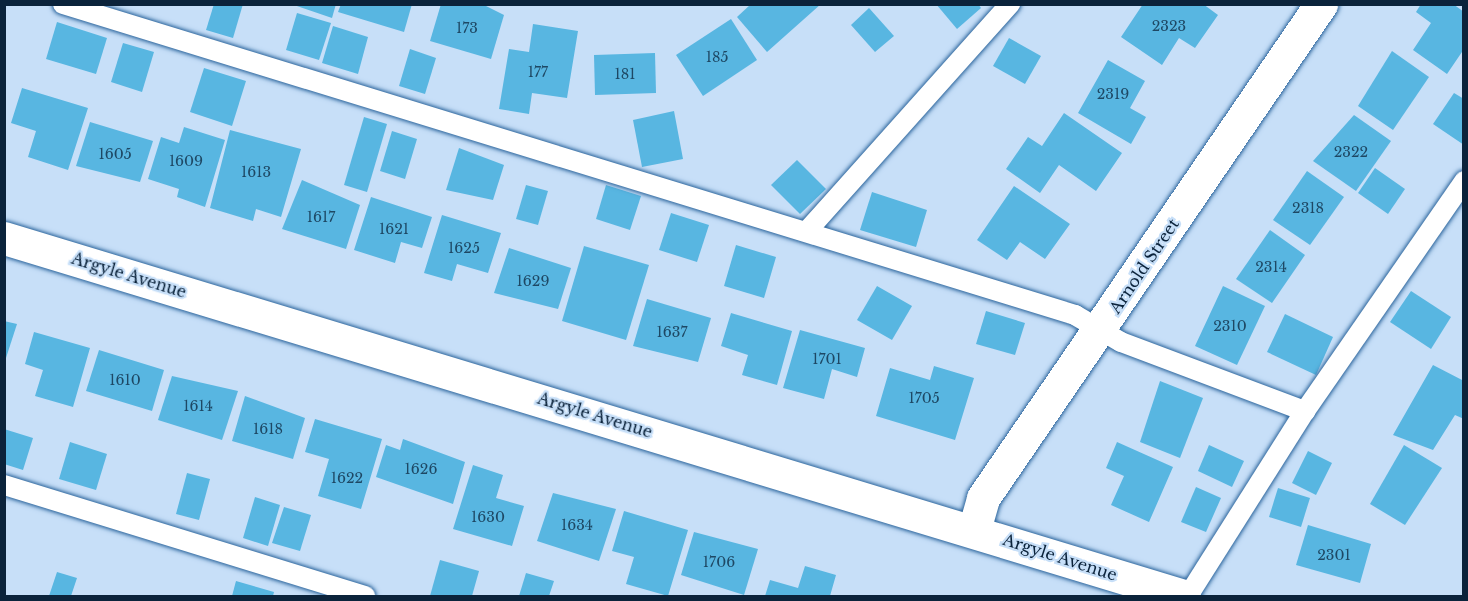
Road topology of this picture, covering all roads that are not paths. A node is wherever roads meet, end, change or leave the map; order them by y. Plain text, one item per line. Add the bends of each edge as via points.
1 (63, 4) edge
2 (1010, 4) edge
3 (1321, 4) edge
4 (1464, 181) edge
5 (807, 231) junction
6 (4, 238) edge
7 (1099, 331) junction
8 (1305, 411) junction
9 (4, 485) edge
10 (974, 530) junction
11 (365, 597) edge
12 (1186, 597) edge

1 - 5 lane
2 - 5 lane
3 - 7 street, Arnold Street
4 - 8 lane
5 - 7 lane via 1075,315
6 - 10 street, Argyle Avenue
7 - 8 lane
7 - 10 street, Arnold Street via 983,498
8 - 12 lane
9 - 11 lane
10 - 12 street, Argyle Avenue

